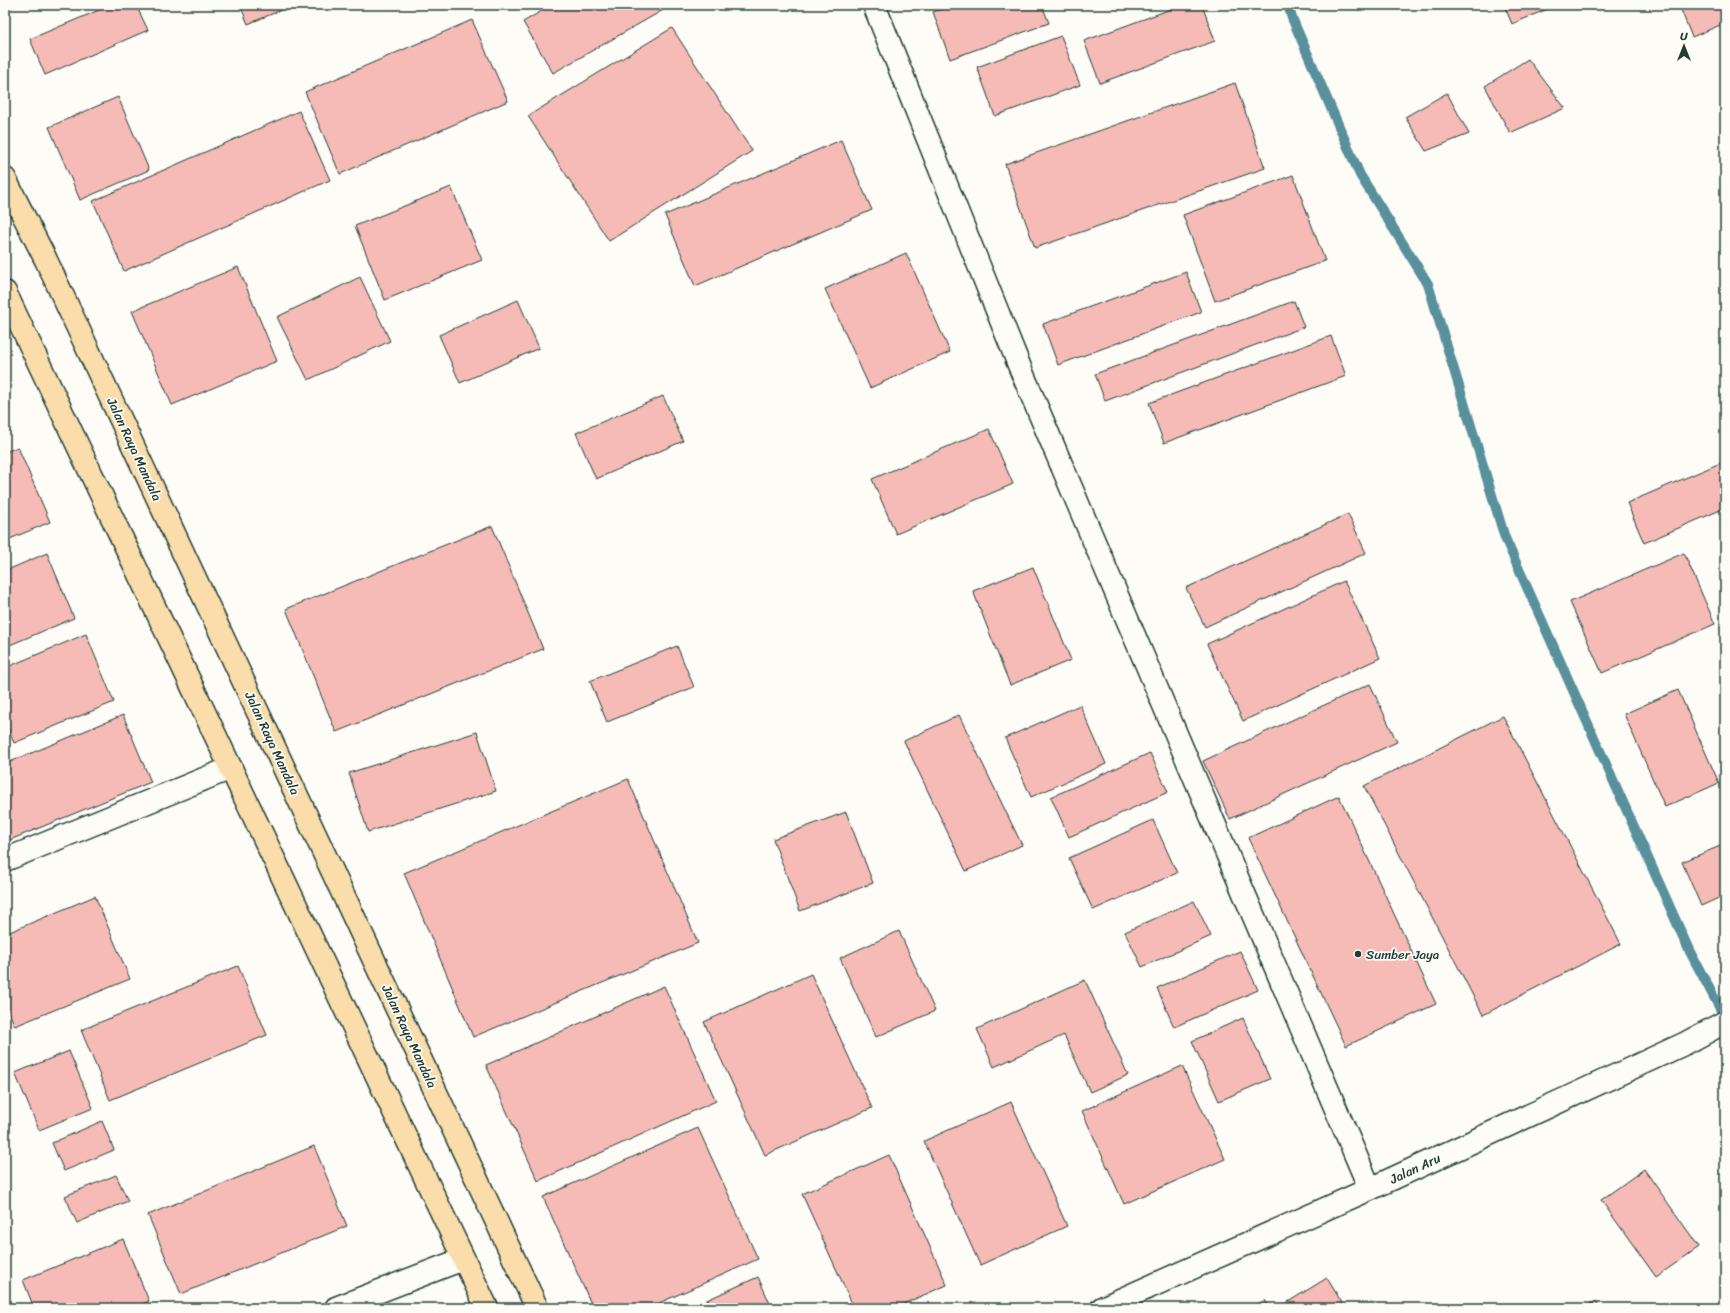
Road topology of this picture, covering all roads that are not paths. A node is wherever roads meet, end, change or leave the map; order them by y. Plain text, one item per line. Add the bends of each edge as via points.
1 (874, 5) edge
2 (5, 179) edge
3 (5, 292) edge
4 (231, 768) junction
5 (5, 860) edge
6 (1725, 1022) edge
7 (1370, 1189) junction
8 (463, 1259) junction
9 (336, 1308) edge
10 (487, 1308) edge
11 (537, 1308) edge
12 (1102, 1308) edge

1 - 7 street via 1021,370
2 - 11 highway, Jalan Raya Mandala via 53,274
3 - 4 highway
4 - 5 street
4 - 8 highway
6 - 7 street, Jalan Aru via 1686,1043
7 - 12 street, Jalan Aru
8 - 9 street
8 - 10 highway

